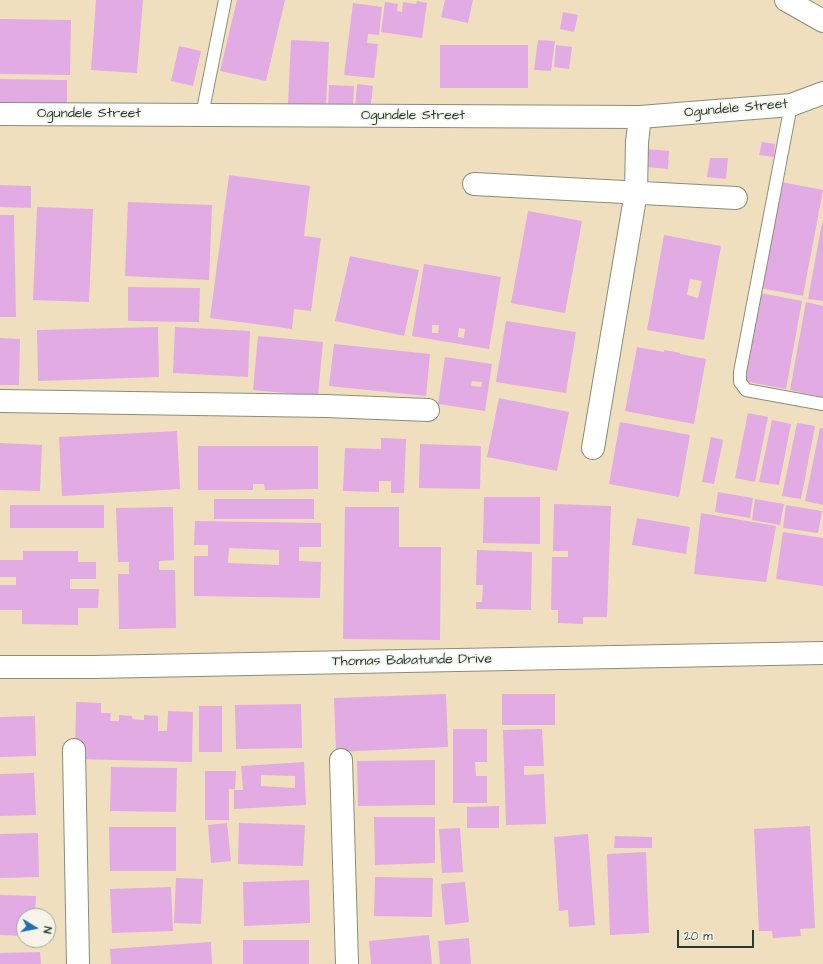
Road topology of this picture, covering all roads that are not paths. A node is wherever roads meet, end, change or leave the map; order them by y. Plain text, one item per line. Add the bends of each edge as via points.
1 (225, 0) edge
2 (786, 0) edge
3 (823, 21) edge
4 (823, 93) edge
5 (791, 106) junction
6 (0, 114) edge
7 (202, 115) junction
8 (640, 117) junction
9 (474, 184) dead end
10 (636, 192) junction
11 (736, 198) dead end
12 (0, 401) edge
13 (823, 404) edge
14 (428, 410) dead end
15 (593, 448) dead end
16 (823, 653) edge
17 (0, 668) edge
18 (74, 750) dead end
19 (341, 760) dead end
20 (78, 964) edge
21 (347, 964) edge

1 - 7 lane
2 - 3 street
4 - 5 street, Ogundele Street
5 - 8 street, Ogundele Street
5 - 13 lane via 740,382 746,390
6 - 7 street, Ogundele Street
7 - 8 street, Ogundele Street
8 - 10 street
9 - 10 street
10 - 11 street
10 - 15 street
12 - 14 street
16 - 17 street, Thomas Babatunde Drive
18 - 20 street
19 - 21 street

